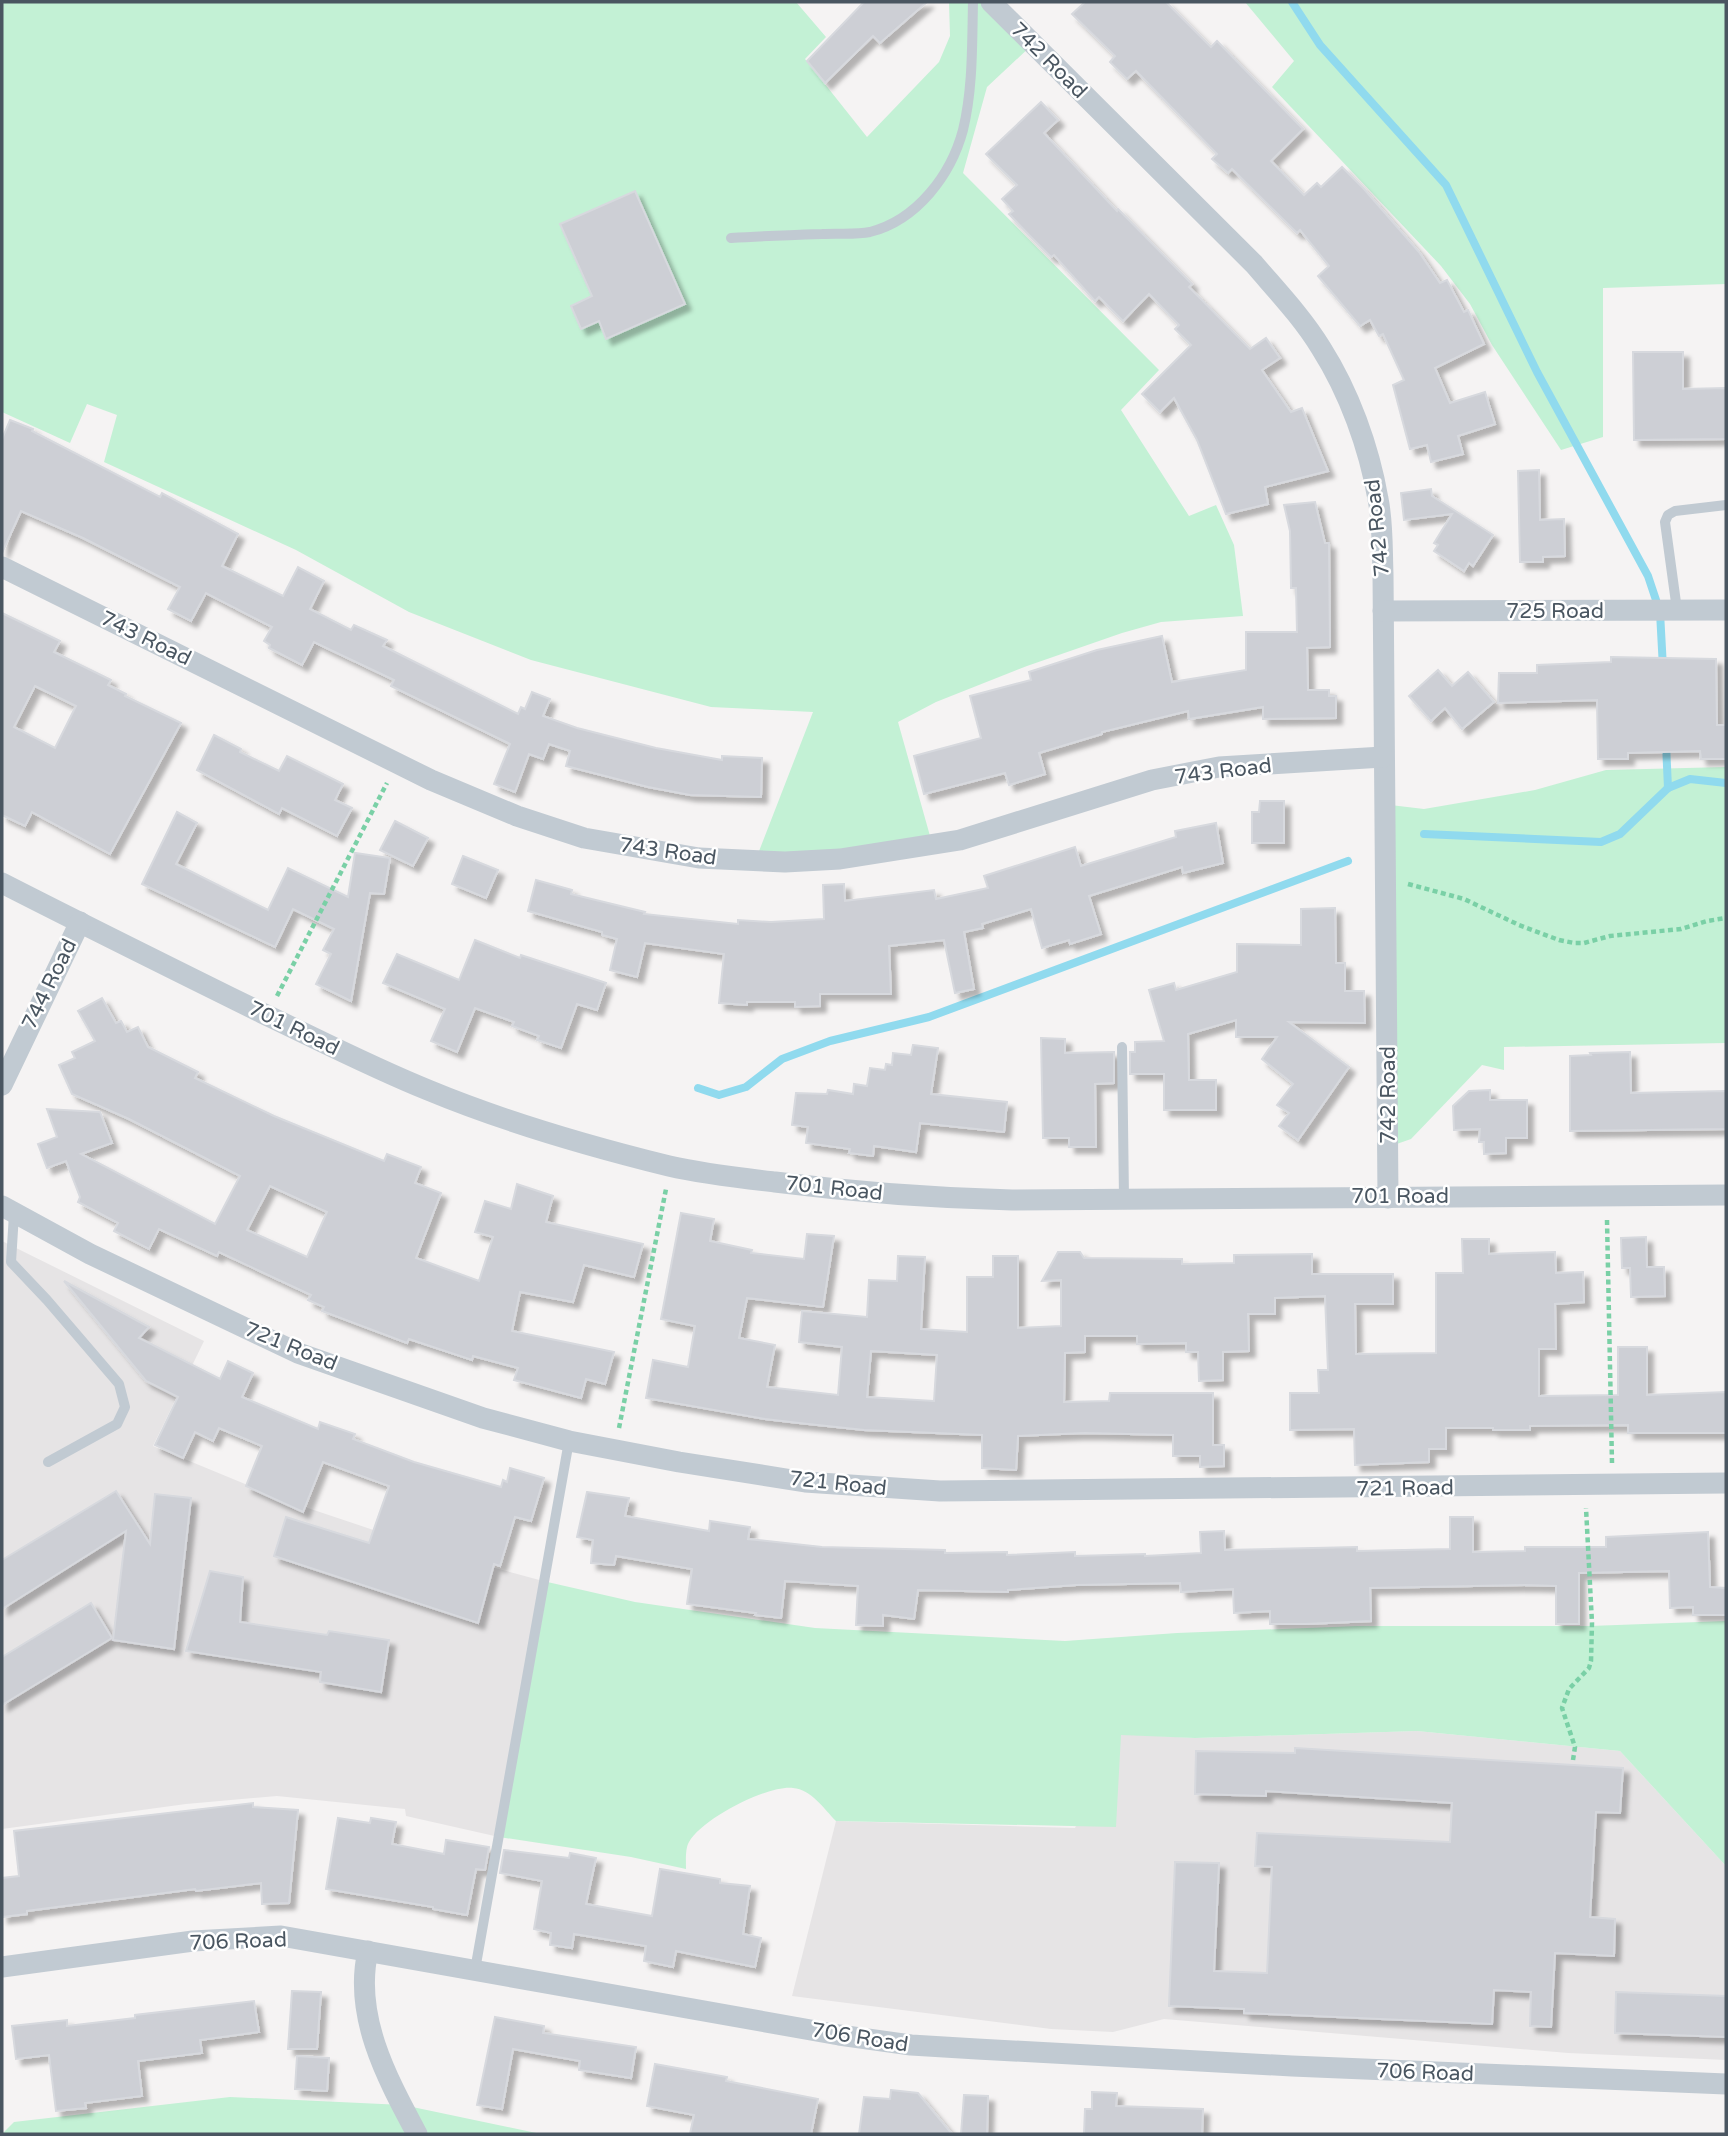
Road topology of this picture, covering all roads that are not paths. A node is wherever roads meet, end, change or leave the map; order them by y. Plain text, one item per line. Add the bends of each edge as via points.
1 (973, 2) edge
2 (991, 2) edge
3 (731, 238) dead end
4 (1726, 505) edge
5 (2, 567) edge
6 (1677, 610) junction
7 (1726, 610) edge
8 (1383, 611) junction
9 (1383, 757) junction
10 (2, 883) edge
11 (80, 922) junction
12 (1122, 1047) dead end
13 (2, 1085) edge
14 (1726, 1195) edge
15 (1124, 1198) junction
16 (1388, 1198) junction
17 (8, 1210) edge
18 (6, 1260) edge
19 (569, 1441) junction
20 (48, 1462) dead end
21 (1726, 1483) edge
22 (368, 1951) junction
23 (2, 1967) edge
24 (475, 1970) junction
25 (1726, 2084) edge
26 (417, 2134) edge

1 - 3 lane via 963,131 948,165 914,211 867,232
2 - 8 street, 742 Road via 1254,264 1321,348 1353,411 1379,500
4 - 6 lane via 1668,515 1665,522
5 - 9 street, 743 Road via 430,780 584,838 699,858 785,863 840,859 960,840 1152,780 1219,767
6 - 7 street, 725 Road
6 - 8 street, 725 Road
8 - 9 street, 742 Road
9 - 16 street, 742 Road
10 - 11 street, 701 Road
11 - 13 street, 744 Road
11 - 15 street, 701 Road via 429,1091 497,1116 671,1166 932,1198
12 - 15 lane
14 - 16 street, 701 Road
15 - 16 street, 701 Road
17 - 18 lane
17 - 19 street, 721 Road via 298,1353 483,1418
18 - 20 lane via 119,1384 125,1407 117,1424
19 - 21 street, 721 Road via 805,1482 940,1491
19 - 24 lane
22 - 23 street, 706 Road via 281,1936 234,1937
22 - 24 street, 706 Road
22 - 26 street via 363,1972 367,2015 385,2071
24 - 25 street, 706 Road via 911,2045

